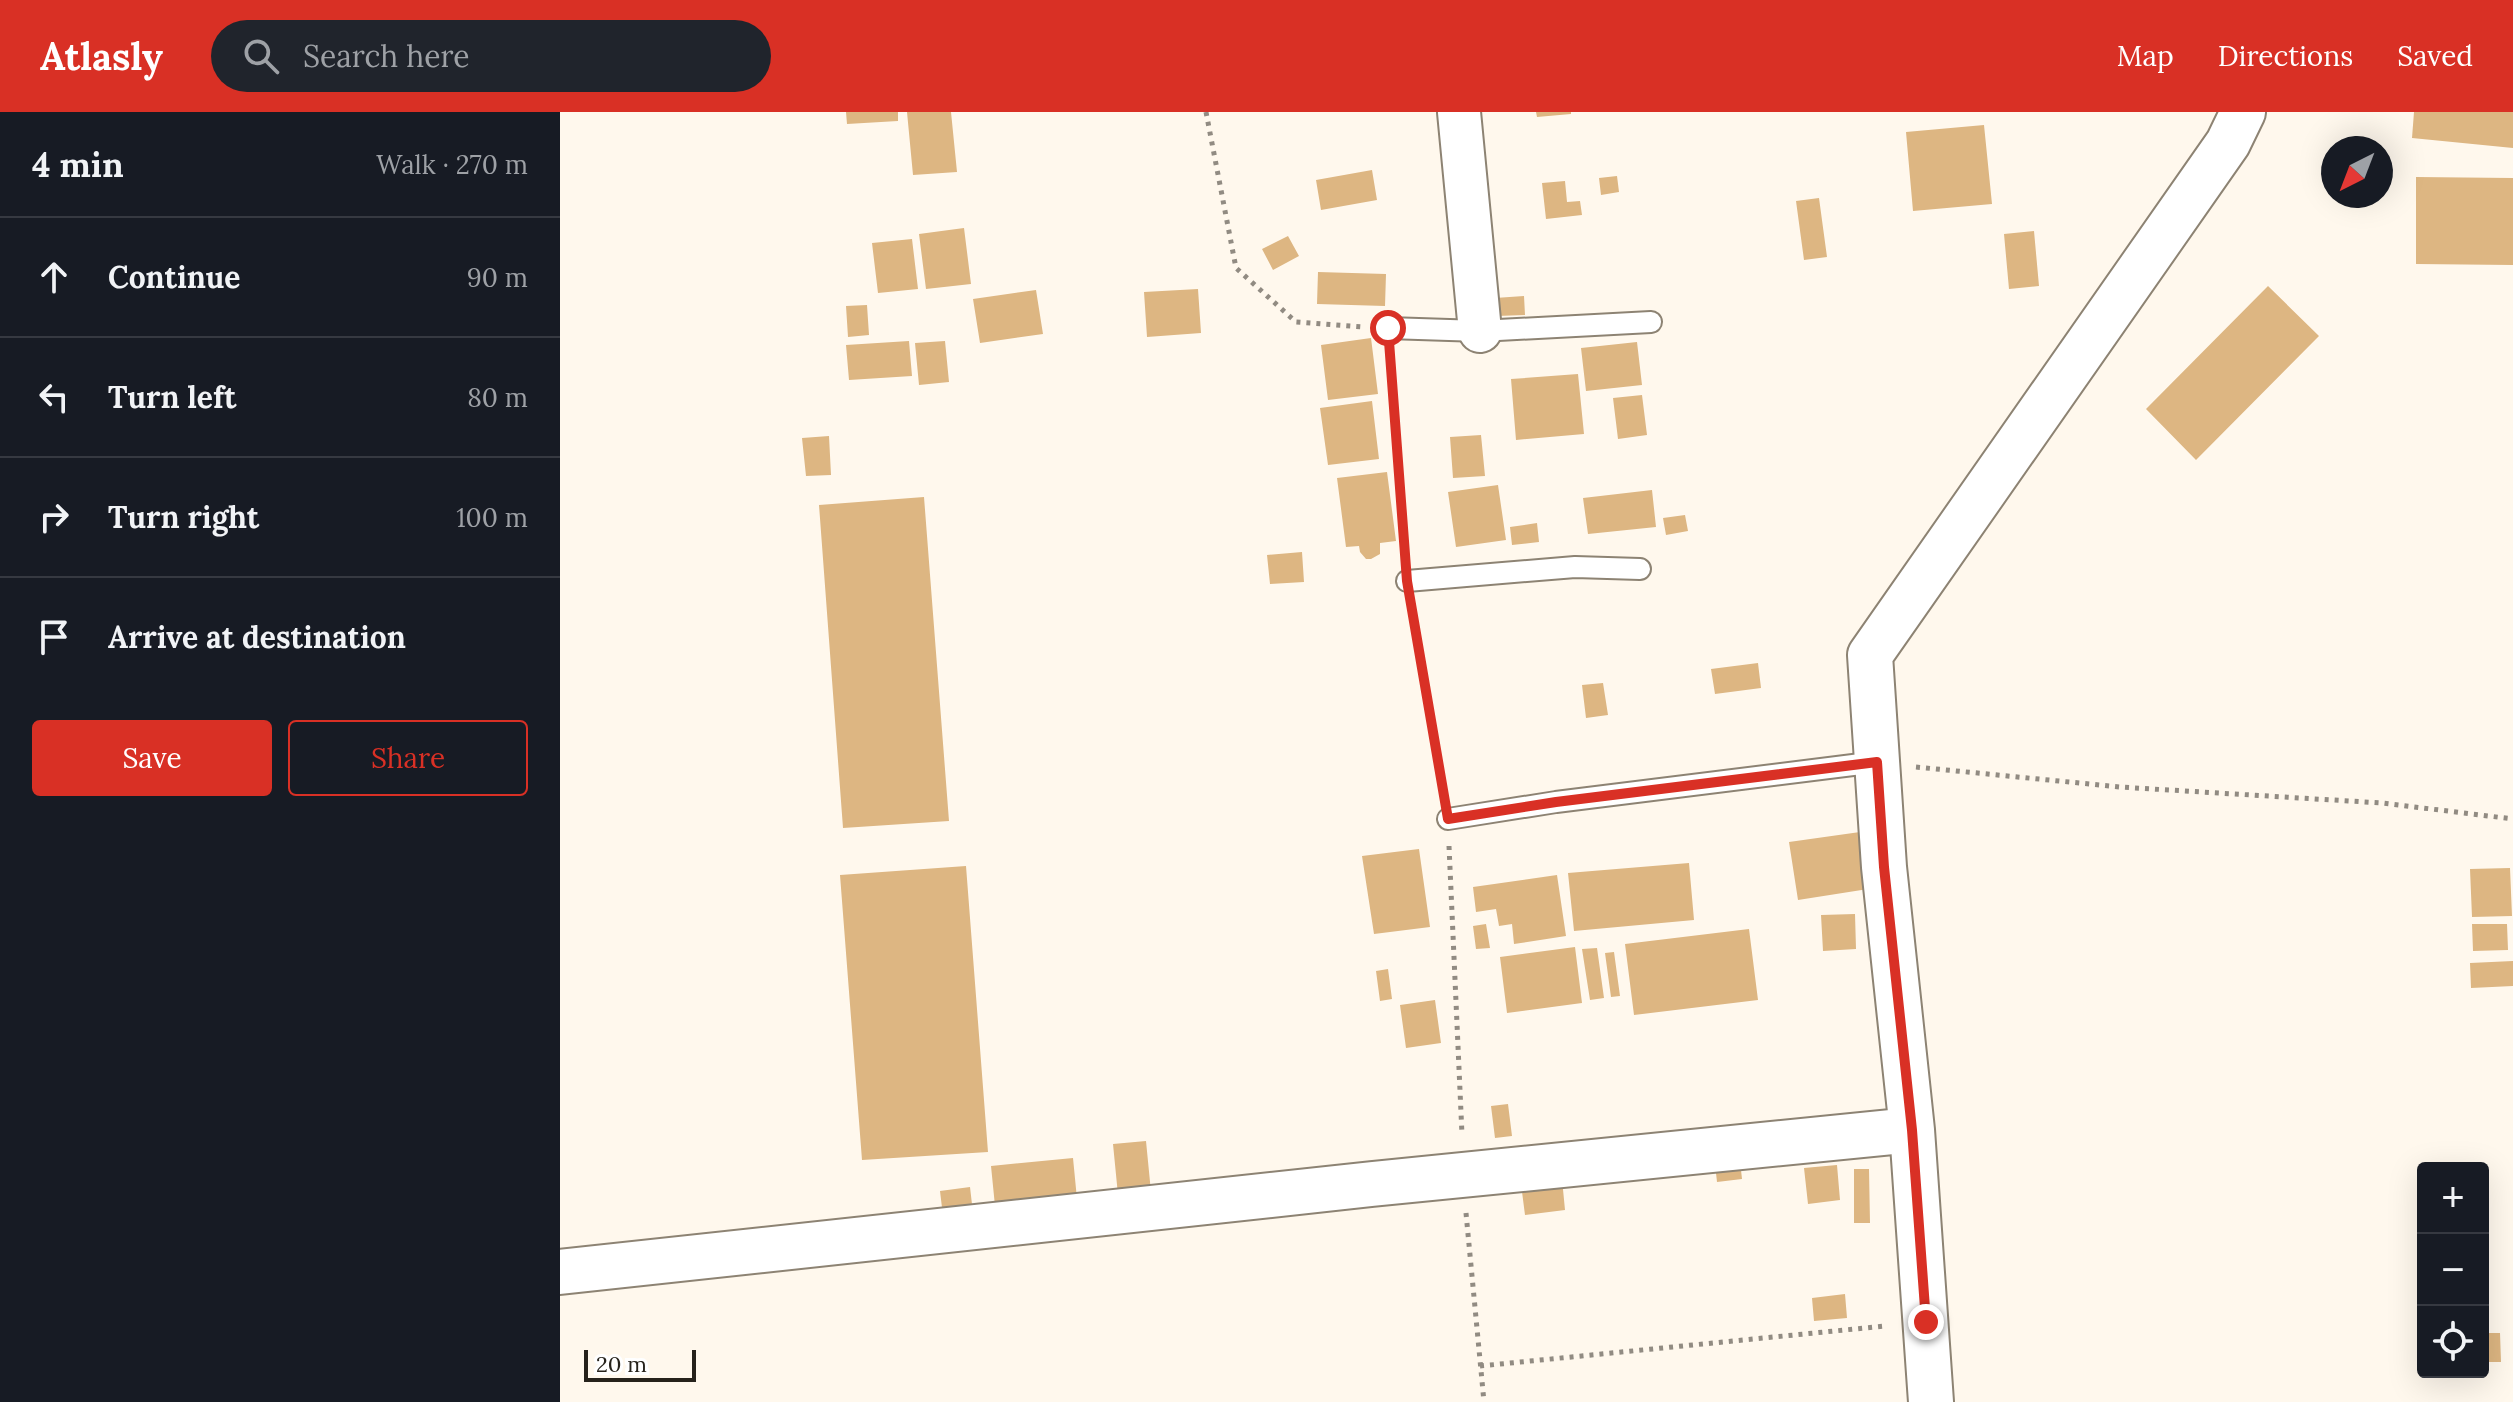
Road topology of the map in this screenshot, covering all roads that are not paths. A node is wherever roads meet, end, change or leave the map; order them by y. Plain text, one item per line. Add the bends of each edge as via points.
1 (1459, 112) edge
2 (2243, 112) edge
3 (1651, 322) dead end
4 (1388, 328) road end
5 (1480, 331) junction
6 (1640, 569) dead end
7 (1407, 581) road end
8 (1877, 762) junction
9 (1448, 819) road end
10 (1912, 1130) junction
11 (560, 1272) edge
12 (1931, 1402) edge

1 - 5 street
2 - 8 street via 2228,143 1870,655
3 - 5 lane
4 - 5 lane
6 - 7 lane via 1575,567
8 - 9 lane
8 - 10 street
10 - 11 street
10 - 12 street

